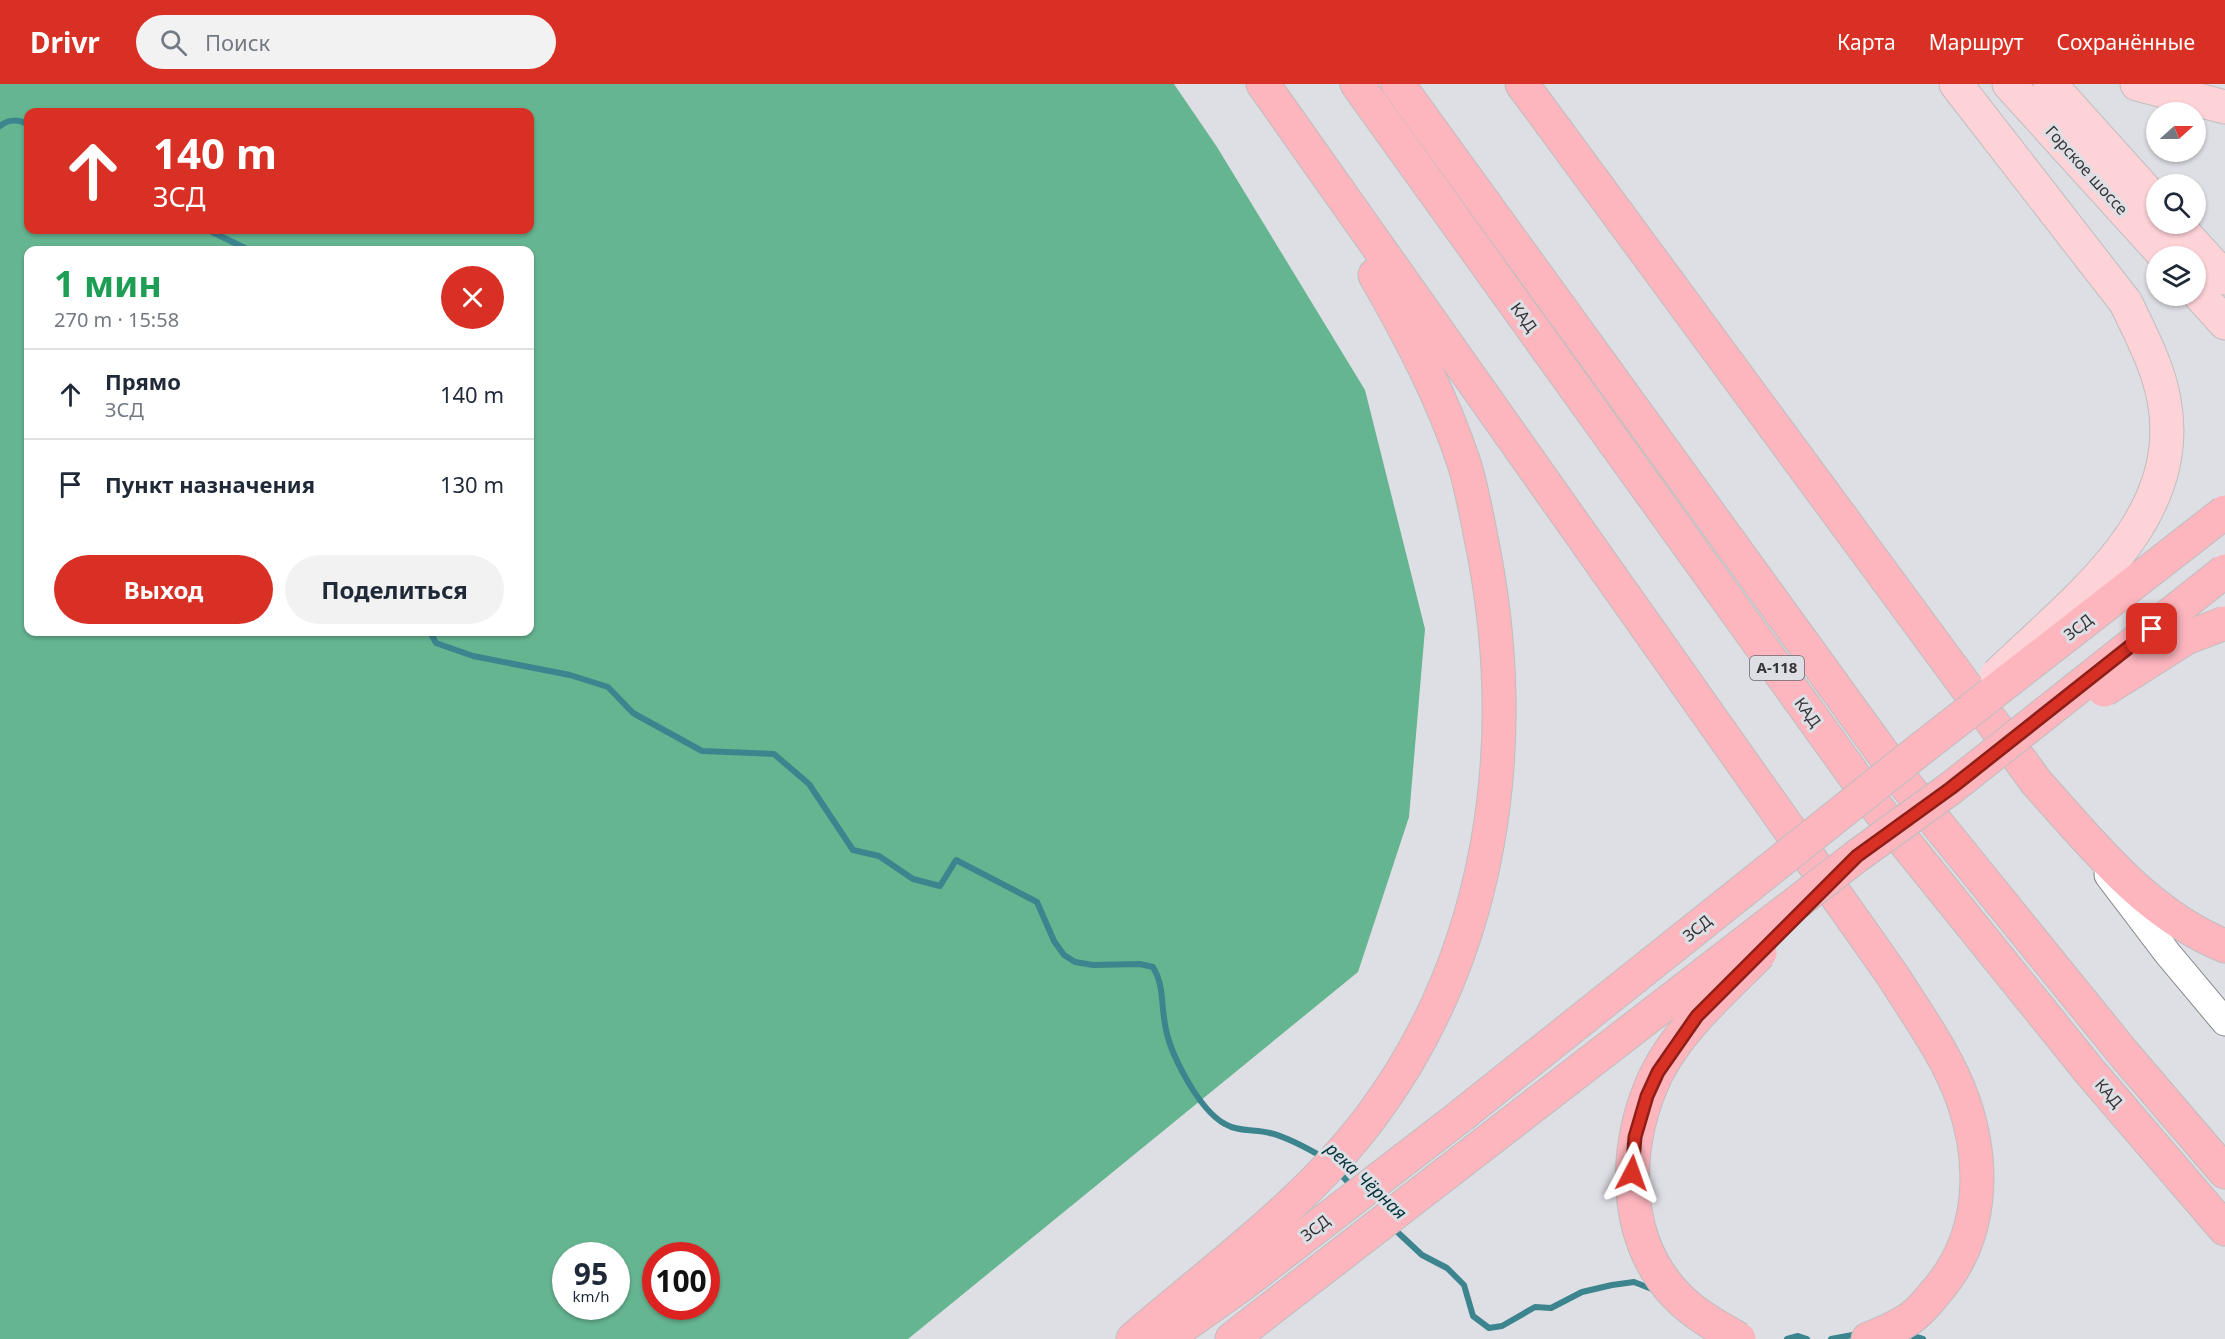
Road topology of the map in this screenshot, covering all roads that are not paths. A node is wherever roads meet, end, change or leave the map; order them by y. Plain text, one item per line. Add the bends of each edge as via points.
1 (1243, 84) edge
2 (1263, 84) edge
3 (1357, 84) edge
4 (1398, 84) edge
5 (1522, 84) edge
6 (1956, 84) edge
7 (2009, 84) edge
8 (2049, 84) edge
9 (2137, 84) edge
10 (2225, 107) edge
11 (2146, 191) edge
12 (2185, 234) edge
13 (2156, 246) edge
14 (2225, 278) edge
15 (2206, 302) edge
16 (2225, 323) edge
17 (2225, 512) edge
18 (2225, 571) edge
19 (2225, 622) edge
20 (1922, 748) junction
21 (2037, 783) junction
22 (1951, 788) junction
23 (1857, 856) junction
24 (2225, 946) edge
25 (2225, 1022) edge
26 (2225, 1172) edge
27 (2225, 1229) edge
28 (1232, 1274) junction
29 (1133, 1339) edge
30 (1165, 1339) edge
31 (1232, 1339) edge
32 (1739, 1339) edge
33 (1868, 1339) edge

1 - 28 highway via 1366,261 1408,332 1450,424 1474,504 1488,575 1497,657 1499,730 1497,789 1487,850 1465,935 1438,1005 1395,1082 1369,1119 1281,1214
2 - 33 highway via 1886,967 1949,1068 1974,1136 1976,1211 1963,1251 1944,1283 1907,1321
3 - 27 highway, КАД / А-118 via 1878,809 2091,1073
4 - 26 highway, КАД / А-118 via 1905,784
5 - 21 highway
6 - 20 main road, bridge via 2126,303 2157,373 2167,422 2160,479 2146,515 2120,553
7 - 13 main road, Горское шоссе
8 - 11 main road, Горское шоссе
9 - 10 main road
12 - 14 main road
15 - 16 main road
17 - 20 highway, ЗСД, bridge
18 - 22 highway, bridge
19 - 22 highway, bridge via 2186,638
20 - 28 highway, ЗСД, bridge via 1462,1115
21 - 24 highway via 2142,894 2195,932
21 - 25 street
22 - 23 highway, bridge
23 - 31 highway, bridge
23 - 32 highway, bridge via 1697,1016 1658,1072 1640,1117 1632,1157 1632,1190 1647,1250 1674,1294 1700,1316
28 - 29 highway
28 - 30 highway, ЗСД

